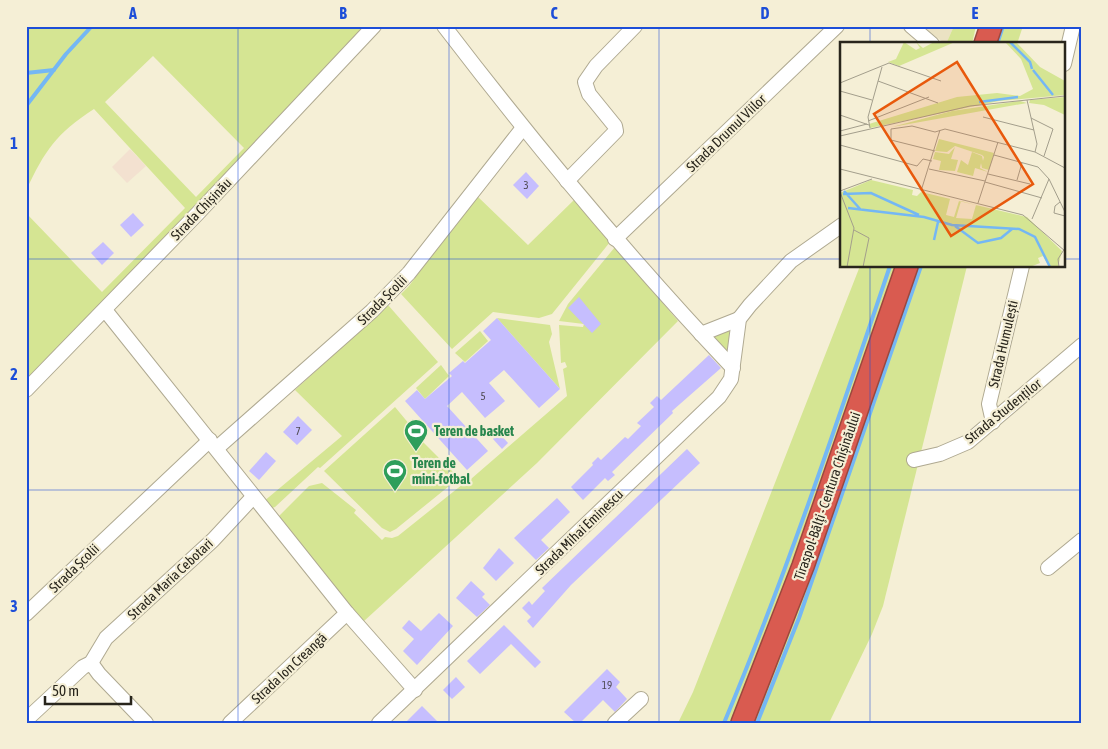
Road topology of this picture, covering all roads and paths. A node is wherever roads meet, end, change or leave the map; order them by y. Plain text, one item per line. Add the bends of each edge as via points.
1 (374, 26) edge
2 (444, 26) edge
3 (635, 26) edge
4 (837, 26) edge
5 (911, 26) edge
6 (991, 26) edge
7 (1073, 26) edge
8 (930, 42) edge
9 (986, 42) edge
10 (1066, 56) edge
11 (522, 129) junction
12 (567, 181) junction
13 (840, 225) edge
14 (615, 239) junction
15 (906, 268) edge
16 (1022, 268) edge
17 (105, 310) junction
18 (739, 319) junction
19 (701, 334) junction
20 (1082, 345) edge
21 (734, 368) junction
22 (26, 390) edge
23 (993, 422) junction
24 (213, 444) junction
25 (914, 460) dead end
26 (252, 497) junction
27 (1082, 540) edge
28 (1048, 568) dead end
29 (347, 613) junction
30 (26, 614) edge
31 (91, 663) junction
32 (415, 690) junction
33 (641, 699) dead end
34 (26, 720) edge
35 (146, 723) edge
36 (230, 723) edge
37 (379, 723) edge
38 (615, 723) edge
39 (742, 723) edge

1 - 17 street, Strada Chișinău
2 - 11 street
3 - 12 street via 585,82 589,94 616,131
4 - 14 street, Strada Drumul Viilor
5 - 8 street
6 - 9 highway
7 - 10 street
11 - 12 street
11 - 24 street, Strada Școlii via 409,273 372,311
12 - 14 street
13 - 18 street via 791,261
14 - 19 street
15 - 39 highway, Tiraspol-Bălţi - Centura Chișinăului via 803,566
16 - 23 street, Strada Humulești via 989,404
17 - 22 street, Strada Chișinău
17 - 24 street
18 - 19 street
18 - 21 street, Strada Mihai Eminescu
19 - 21 street
20 - 23 street, Strada Studenților
21 - 32 street, Strada Mihai Eminescu via 719,397
23 - 25 street, Strada Studenților via 968,442 940,454
24 - 26 street
24 - 30 street, Strada Școlii
26 - 29 street
26 - 31 street, Strada Maria Cebotari via 213,540 106,638
27 - 28 street
29 - 32 street
29 - 36 street, Strada Ion Creangă
31 - 34 street, Strada Maria Cebotari
31 - 35 street
32 - 37 street, Strada Mihai Eminescu
33 - 38 street

